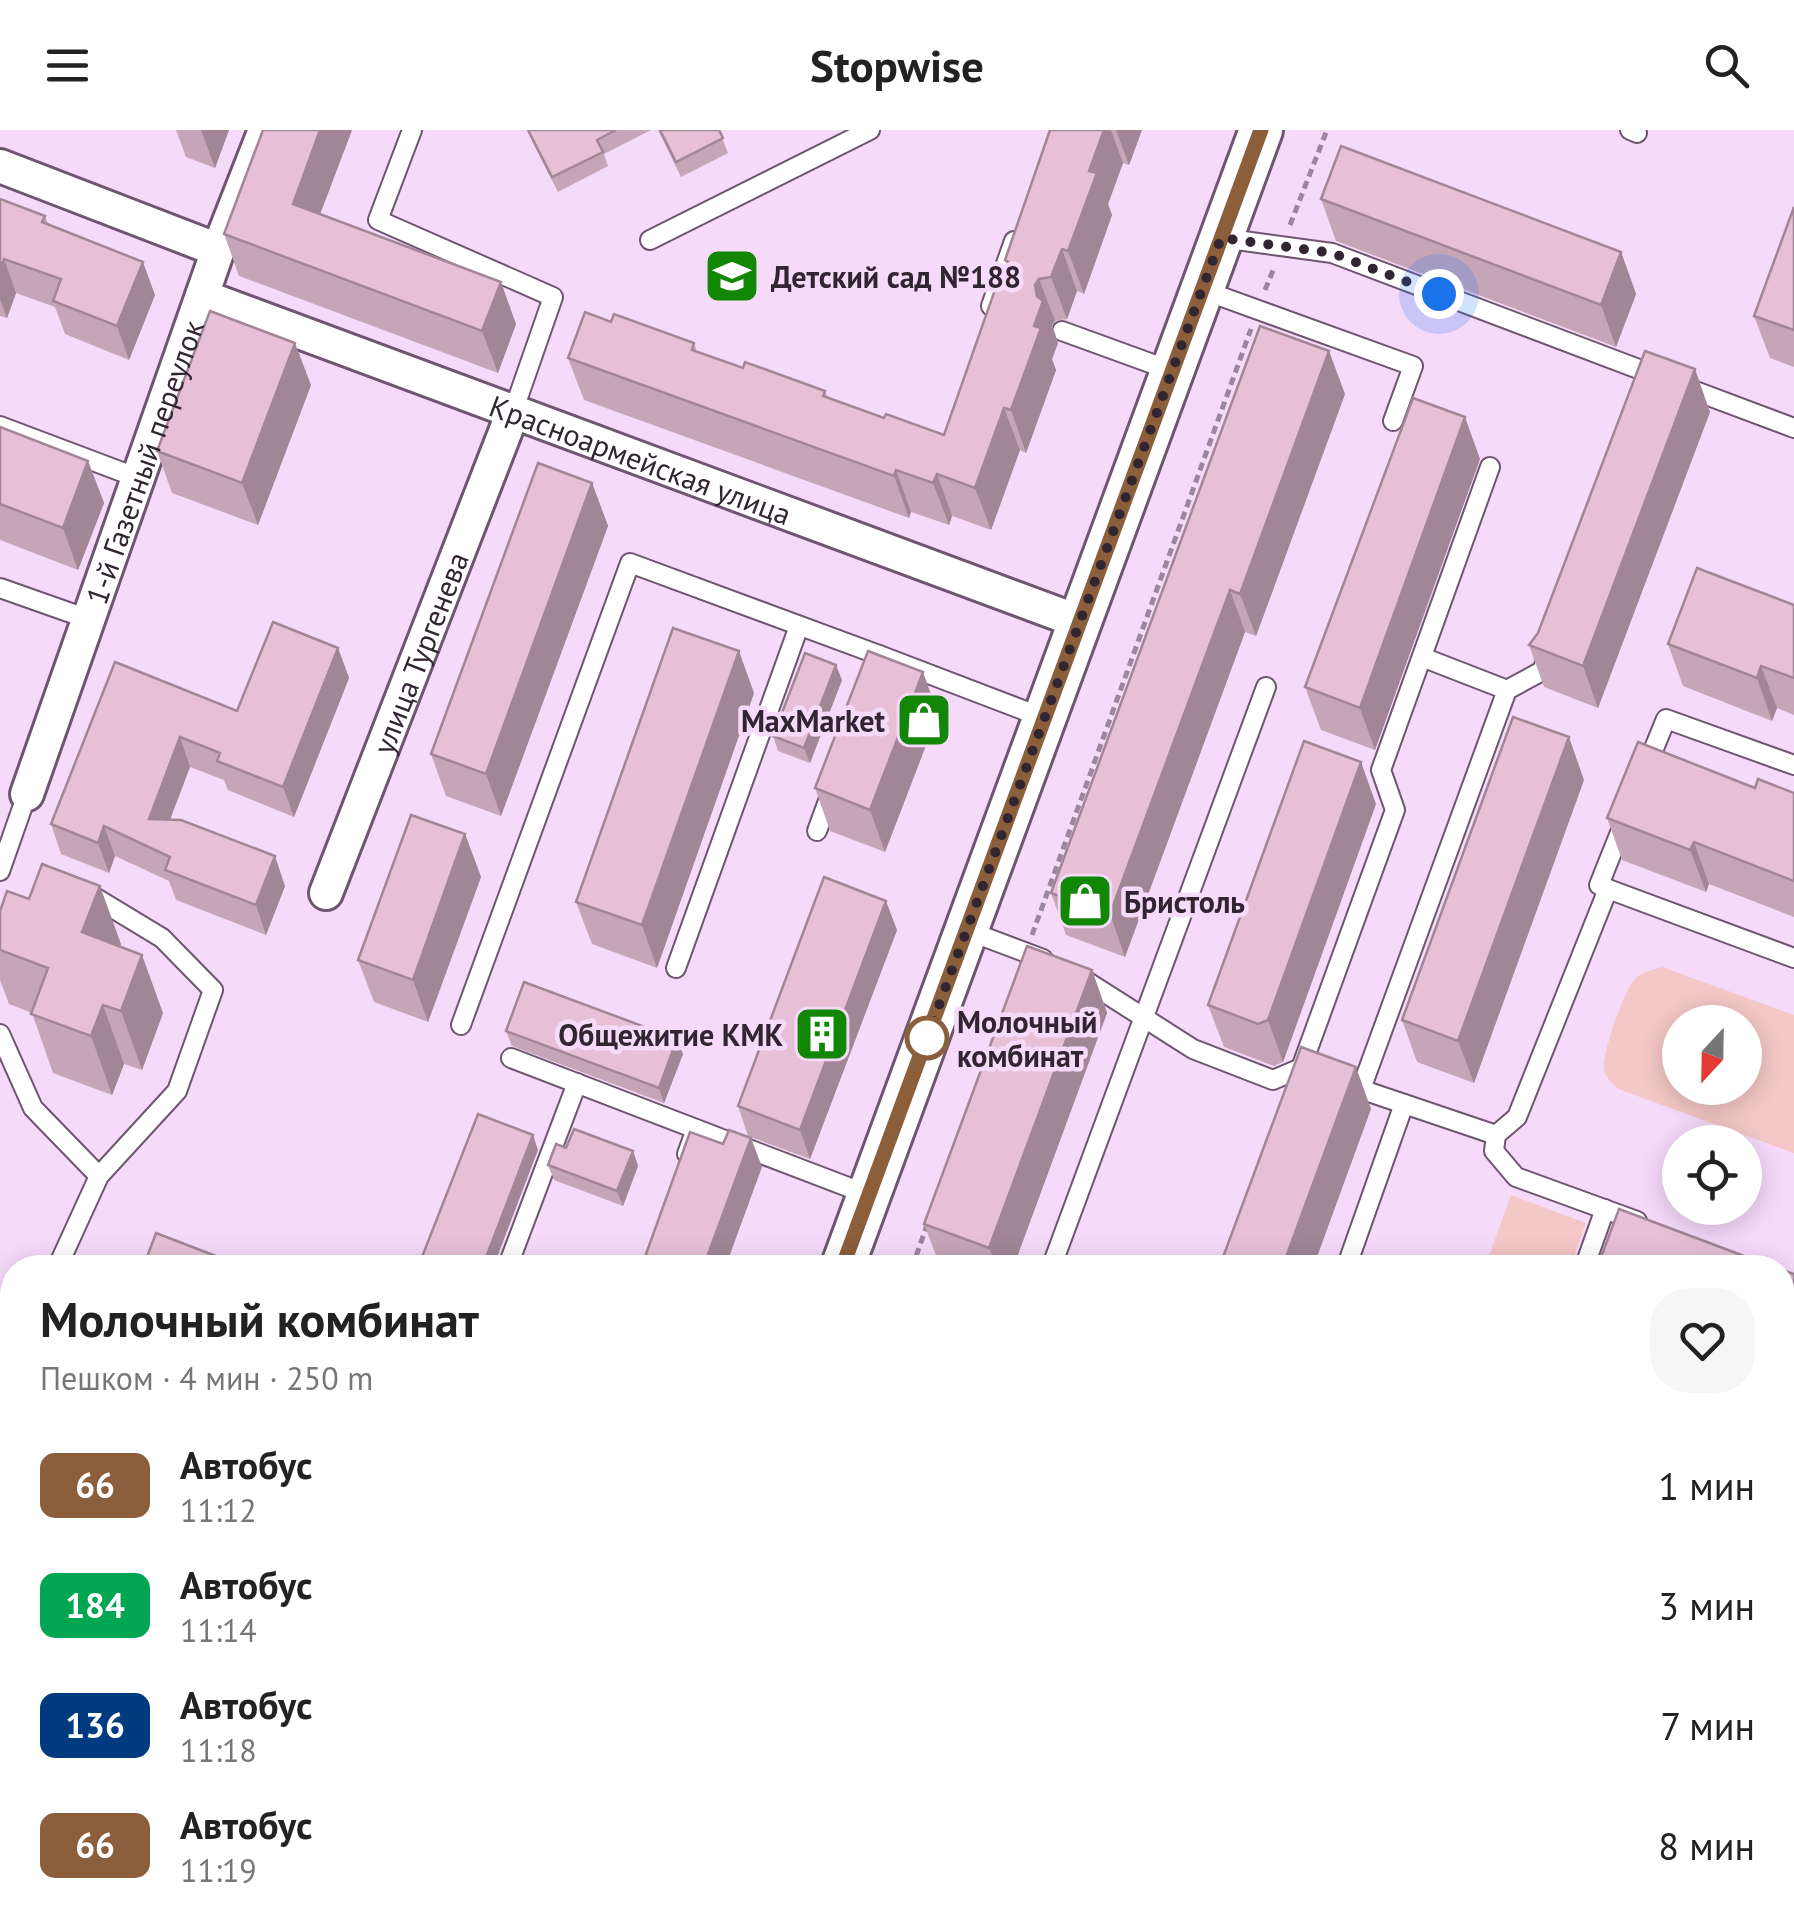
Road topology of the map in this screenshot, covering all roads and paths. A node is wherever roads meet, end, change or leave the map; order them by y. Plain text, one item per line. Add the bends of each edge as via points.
1 (265, 130) edge
2 (412, 130) edge
3 (870, 130) edge
4 (1261, 130) edge
5 (1327, 130) edge
6 (0, 166) edge
7 (1022, 217) edge
8 (1221, 238) junction
9 (650, 240) dead end
10 (1282, 246) junction
11 (218, 250) junction
12 (1202, 290) junction
13 (202, 296) junction
14 (1258, 308) junction
15 (993, 312) edge
16 (1062, 331) dead end
17 (1173, 371) junction
18 (1654, 375) junction
19 (1647, 394) edge
20 (513, 412) junction
21 (1393, 421) dead end
22 (0, 426) edge
23 (1794, 428) edge
24 (1490, 467) dead end
25 (138, 478) junction
26 (0, 588) edge
27 (88, 618) junction
28 (1080, 622) junction
29 (799, 626) junction
30 (1556, 634) edge
31 (879, 655) junction
32 (1422, 657) junction
33 (1266, 687) dead end
34 (866, 690) edge
35 (1507, 690) junction
36 (1045, 718) junction
37 (1794, 765) edge
38 (836, 778) edge
39 (1636, 792) edge
40 (26, 794) joint
41 (1629, 811) edge
42 (817, 832) edge
43 (2, 859) edge
44 (1608, 889) junction
45 (326, 893) dead end
46 (69, 894) edge
47 (966, 930) junction
48 (1026, 952) junction
49 (1794, 958) edge
50 (676, 968) dead end
51 (1144, 1018) junction
52 (460, 1025) dead end
53 (0, 1034) edge
54 (511, 1058) dead end
55 (1316, 1073) junction
56 (577, 1083) junction
57 (1362, 1090) junction
58 (1404, 1104) junction
59 (696, 1129) junction
60 (1496, 1135) junction
61 (684, 1164) edge
62 (99, 1176) junction
63 (869, 1195) junction
64 (1605, 1209) junction
65 (932, 1212) edge
66 (1659, 1228) edge
67 (64, 1255) edge
68 (512, 1255) edge
69 (847, 1255) edge
70 (917, 1255) edge
71 (1057, 1255) edge
72 (1351, 1255) edge
73 (1589, 1255) edge

1 - 11 street, 1-й Газетный переулок
2 - 20 lane via 378,220 554,297
3 - 9 lane
4 - 8 street
5 - 10 path
6 - 11 street
7 - 15 lane
8 - 10 lane
8 - 12 street
10 - 14 path
10 - 18 lane via 1332,253
11 - 13 street, 1-й Газетный переулок
12 - 14 lane
12 - 17 street
13 - 20 street, Красноармейская улица
13 - 25 street, 1-й Газетный переулок
14 - 21 lane via 1413,366
14 - 48 path
16 - 17 lane
17 - 28 street
18 - 19 lane
18 - 23 lane
20 - 28 street, Красноармейская улица
20 - 45 street, улица Тургенева
22 - 25 lane
24 - 32 lane
25 - 27 street, 1-й Газетный переулок
26 - 27 lane
27 - 40 street, 1-й Газетный переулок
28 - 36 street
29 - 31 lane
29 - 50 lane
29 - 52 lane via 630,562
30 - 35 lane via 1542,671
31 - 34 lane
31 - 36 lane
32 - 35 lane
32 - 55 lane via 1381,770 1395,810
33 - 51 lane
35 - 57 lane
36 - 47 street
37 - 39 lane via 1666,719
38 - 42 lane
40 - 43 lane
41 - 44 lane via 1599,885
44 - 49 lane
44 - 60 lane via 1517,1118
46 - 62 lane via 85,891 162,938 213,990 177,1091
47 - 48 lane
47 - 63 street
48 - 51 lane via 1063,966
51 - 55 lane via 1193,1049 1273,1080
51 - 71 lane
53 - 62 lane via 32,1108
54 - 56 lane
55 - 57 lane
56 - 59 lane
56 - 68 lane
57 - 58 lane
58 - 60 lane
58 - 72 lane
59 - 61 lane
59 - 63 lane
60 - 64 lane via 1494,1151 1516,1177
62 - 67 lane
63 - 69 street
64 - 66 lane
64 - 73 lane
65 - 70 path

